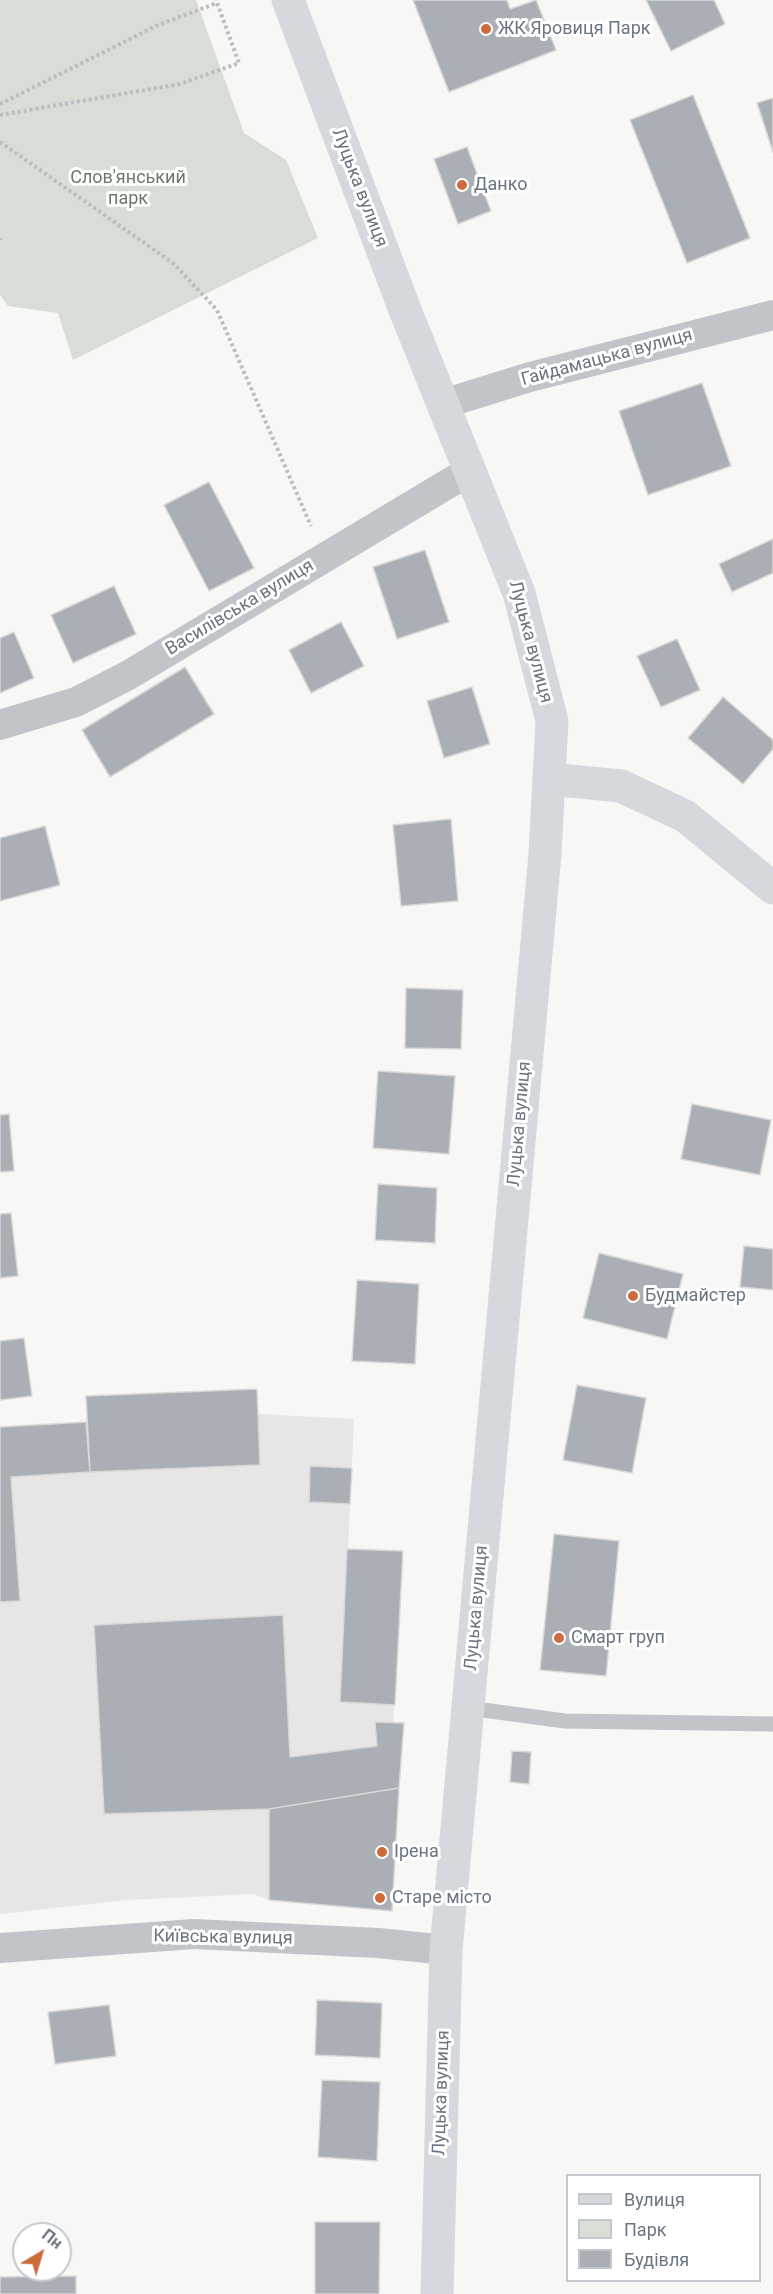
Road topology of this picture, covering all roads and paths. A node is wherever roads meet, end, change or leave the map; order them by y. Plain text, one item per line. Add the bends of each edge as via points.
1 (288, 0) edge
2 (216, 2) edge
3 (0, 104) edge
4 (0, 115) edge
5 (0, 142) edge
6 (773, 315) edge
7 (443, 404) junction
8 (471, 470) junction
9 (325, 557) junction
10 (0, 724) edge
11 (549, 779) junction
12 (773, 888) edge
13 (468, 1708) junction
14 (773, 1724) edge
15 (0, 1948) edge
16 (446, 1950) junction
17 (437, 2294) edge

1 - 7 main road, Луцька вулиця
2 - 3 path via 158,25
2 - 4 path via 239,63 180,84
5 - 9 path via 173,263 217,310
6 - 7 street, Гайдамацька вулиця via 530,377
7 - 8 main road, Луцька вулиця
8 - 9 street, Василівська вулиця
8 - 11 main road, Луцька вулиця via 519,592 552,721
9 - 10 street, Василівська вулиця via 127,676 76,702
11 - 12 main road via 621,786 685,816
11 - 13 main road, Луцька вулиця
13 - 14 lane via 565,1721
13 - 16 main road, Луцька вулиця
15 - 16 street, Київська вулиця via 194,1934
16 - 17 main road, Луцька вулиця

